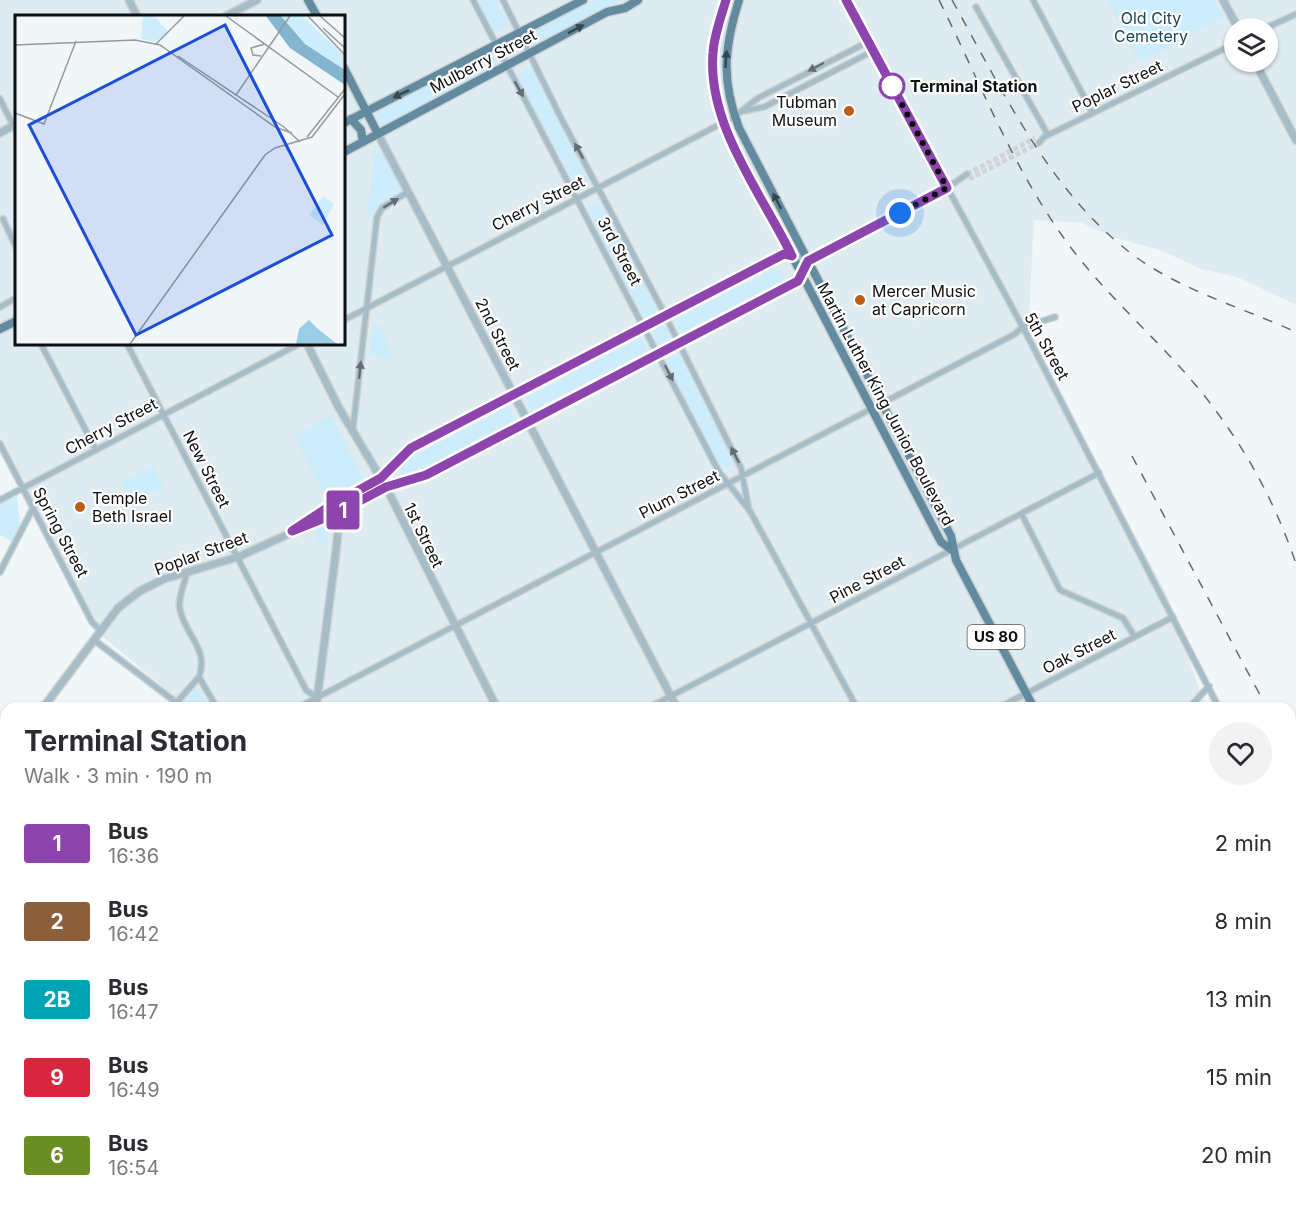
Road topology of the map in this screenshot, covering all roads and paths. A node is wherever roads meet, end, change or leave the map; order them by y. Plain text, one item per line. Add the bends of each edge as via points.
1 (129, 0) edge
2 (257, 0) edge
3 (308, 0) edge
4 (473, 0) edge
5 (503, 0) edge
6 (583, 0) edge
7 (638, 0) edge
8 (726, 0) edge
9 (740, 0) edge
10 (846, 0) edge
11 (1033, 0) edge
12 (1222, 0) edge
13 (975, 7) dead end
14 (1296, 14) edge
15 (137, 15) edge
16 (228, 15) edge
17 (316, 15) edge
18 (1232, 18) edge
19 (1278, 22) edge
20 (520, 32) junction
21 (868, 42) junction
22 (495, 44) junction
23 (1224, 49) edge
24 (873, 51) junction
25 (845, 52) junction
26 (530, 53) junction
27 (850, 63) junction
28 (506, 66) junction
29 (345, 70) edge
30 (1260, 72) edge
31 (0, 99) edge
32 (366, 111) junction
33 (744, 111) junction
34 (1092, 112) junction
35 (734, 117) junction
36 (347, 121) edge
37 (723, 123) junction
38 (15, 125) edge
39 (15, 127) edge
40 (0, 133) edge
41 (378, 134) junction
42 (1046, 136) junction
43 (1296, 140) edge
44 (1037, 141) tunnel mouth
45 (363, 142) junction
46 (345, 151) edge
47 (968, 177) tunnel mouth
48 (598, 188) junction
49 (947, 188) junction
50 (408, 192) junction
51 (576, 199) junction
52 (3, 219) dead end
53 (798, 243) junction
54 (15, 245) edge
55 (792, 256) junction
56 (808, 261) junction
57 (447, 267) junction
58 (802, 275) junction
59 (15, 299) edge
60 (0, 307) edge
61 (366, 308) junction
62 (1055, 317) dead end
63 (665, 318) junction
64 (345, 319) edge
65 (15, 322) edge
66 (644, 328) junction
67 (1021, 328) junction
68 (0, 329) edge
69 (678, 343) junction
70 (42, 345) edge
71 (128, 345) edge
72 (297, 345) edge
73 (308, 345) edge
74 (658, 353) junction
75 (513, 396) junction
76 (882, 403) junction
77 (871, 410) junction
78 (164, 413) junction
79 (527, 423) junction
80 (353, 428) junction
81 (0, 444) edge
82 (95, 448) junction
83 (1099, 473) junction
84 (743, 476) junction
85 (381, 478) junction
86 (728, 484) junction
87 (386, 487) junction
88 (23, 489) junction
89 (0, 500) edge
90 (334, 504) junction
91 (33, 508) junction
92 (750, 511) junction
93 (337, 513) junction
94 (1022, 515) junction
95 (292, 531) junction
96 (952, 550) junction
97 (596, 552) junction
98 (238, 557) junction
99 (0, 572) edge
100 (187, 572) junction
101 (1173, 617) junction
102 (812, 623) junction
103 (454, 626) junction
104 (101, 632) junction
105 (1135, 638) junction
106 (94, 640) junction
107 (199, 677) junction
108 (1209, 686) junction
109 (1026, 693) junction
110 (671, 696) junction
111 (317, 698) junction
112 (48, 702) edge
113 (171, 702) edge
114 (178, 702) edge
115 (214, 702) edge
116 (309, 702) edge
117 (317, 702) edge
118 (494, 702) edge
119 (660, 702) edge
120 (674, 702) edge
121 (854, 702) edge
122 (1009, 702) edge
123 (1031, 702) edge
124 (1194, 702) edge
125 (1216, 702) edge

1 - 15 street
2 - 16 street
3 - 17 main road
4 - 22 street, 3rd Street
5 - 20 street, 3rd Street
6 - 20 main road, Mulberry Street
26 -> 7 main road, Mulberry Street
8 - 37 main road, Martin Luther King Junior Boulevard / US 80 via 712,62 714,90
35 -> 9 main road, Martin Luther King Junior Boulevard / US 80 via 726,83 726,58
10 - 21 street, 5th Street
11 - 34 street
12 - 18 street
13 - 42 street
14 - 19 street
20 - 22 main road, Mulberry Street
20 - 26 street, 3rd Street
21 - 24 street, 5th Street
21 - 25 street, Cherry Street
22 - 28 street, 3rd Street
22 -> 32 main road, Mulberry Street
23 - 34 street, Poplar Street
24 - 27 street, Cherry Street
24 - 49 street, 5th Street
25 - 27 street via 851,56
25 -> 33 street, Cherry Street via 758,98
26 - 28 main road, Mulberry Street
48 -> 26 street, 3rd Street
27 - 33 street, Cherry Street via 764,107
28 - 41 main road, Mulberry Street
28 -> 51 street, 3rd Street
29 - 32 main road, 2nd Street
30 - 43 street
31 - 38 street
32 - 36 main road, Mulberry Street
32 - 41 main road, 2nd Street
33 - 35 street, Cherry Street
34 - 42 street, Poplar Street
35 - 37 street, Cherry Street
53 -> 35 main road, Martin Luther King Junior Boulevard / US 80
36 - 45 main road via 362,130
37 - 48 street, Cherry Street
37 - 55 main road, Martin Luther King Junior Boulevard / US 80
39 - 40 street
41 - 45 main road, Mulberry Street
41 - 50 street, 2nd Street
42 - 44 street, Poplar Street
45 - 46 main road, Mulberry Street
47 - 49 street
48 - 51 street, Cherry Street
48 - 63 street, 3rd Street
49 - 56 street
49 - 67 street, 5th Street
50 - 57 street, 2nd Street
61 -> 50 street via 377,218 382,208
51 - 57 street, Cherry Street
51 - 66 street, 3rd Street
52 - 54 street
53 - 55 street
53 - 56 main road, Martin Luther King Junior Boulevard / US 80
55 - 56 street
55 - 58 main road, Martin Luther King Junior Boulevard / US 80
55 - 63 street, Poplar Street via 784,254
56 - 58 street
56 - 76 main road, Martin Luther King Junior Boulevard / US 80
57 - 61 street, Cherry Street
57 - 75 street, 2nd Street
58 - 69 street, Poplar Street via 798,281
58 - 77 main road, Martin Luther King Junior Boulevard / US 80
59 - 60 street
61 - 64 street, Cherry Street
80 -> 61 street
62 - 67 street, Plum Street
63 - 66 street, Poplar Street
63 - 69 street, 3rd Street
65 - 68 main road
66 - 74 street, 3rd Street
66 - 75 street, Poplar Street
67 - 76 street, Plum Street
67 - 83 street, 5th Street
69 - 74 street, Poplar Street
84 -> 69 street, 3rd Street
70 - 82 street
71 - 78 street, New Street
72 - 78 street, Cherry Street
73 - 80 street, 1st Street
74 - 79 street, Poplar Street
74 -> 86 street, 3rd Street
75 - 79 street, 2nd Street
75 - 85 street, Poplar Street via 411,448
76 - 77 street, Plum Street
76 - 96 main road, Martin Luther King Junior Boulevard / US 80 via 951,536
77 - 84 street, Plum Street
77 - 96 main road, Martin Luther King Junior Boulevard / US 80 via 941,542
78 - 82 street, Cherry Street
78 - 98 street, New Street
79 - 87 street, Poplar Street via 426,475
79 - 97 street, 2nd Street
80 - 85 street, 1st Street
81 - 88 street, Spring Street
82 - 88 street, Cherry Street
83 - 94 street, Pine Street
83 - 101 street, 5th Street
84 - 86 street, Plum Street
84 - 92 street, 3rd Street
85 - 87 street, 1st Street
85 - 90 street, Poplar Street
86 - 92 street, 3rd Street
86 - 97 street, Plum Street
87 - 93 street, Poplar Street
87 - 103 street, 1st Street
88 - 89 street, Cherry Street
88 - 91 street, Spring Street
90 - 93 street
90 - 95 street, Poplar Street
91 - 99 street
91 - 104 street, Spring Street via 92,622
92 - 102 street, 3rd Street
93 - 95 street, Poplar Street
93 - 111 street via 336,551
94 - 96 street, Pine Street
94 - 105 street via 1060,590 1123,618
95 - 98 street, Poplar Street
96 - 102 street, Pine Street
96 - 109 main road, Martin Luther King Junior Boulevard / US 80
97 - 103 street, Plum Street
97 - 110 street, 2nd Street
98 - 100 street, Poplar Street
98 - 111 street, New Street via 306,690
100 - 104 street, Poplar Street via 150,586 118,608
100 - 107 street via 179,606 201,652
101 - 105 street, Oak Street
101 - 108 street, 5th Street
102 - 110 street, Pine Street
102 - 121 street, 3rd Street
103 - 111 street, Plum Street
103 - 118 street, 1st Street
104 - 106 street, Poplar Street
105 - 109 street, Oak Street
106 - 112 street, Poplar Street
106 - 113 street
107 - 114 street
107 - 115 street
108 - 124 street
108 - 125 street, 5th Street
109 - 122 street, Oak Street
109 - 123 main road, Martin Luther King Junior Boulevard / US 80
110 - 119 street, Pine Street
110 - 120 street, 2nd Street
111 - 116 street, Plum Street
111 - 117 street

